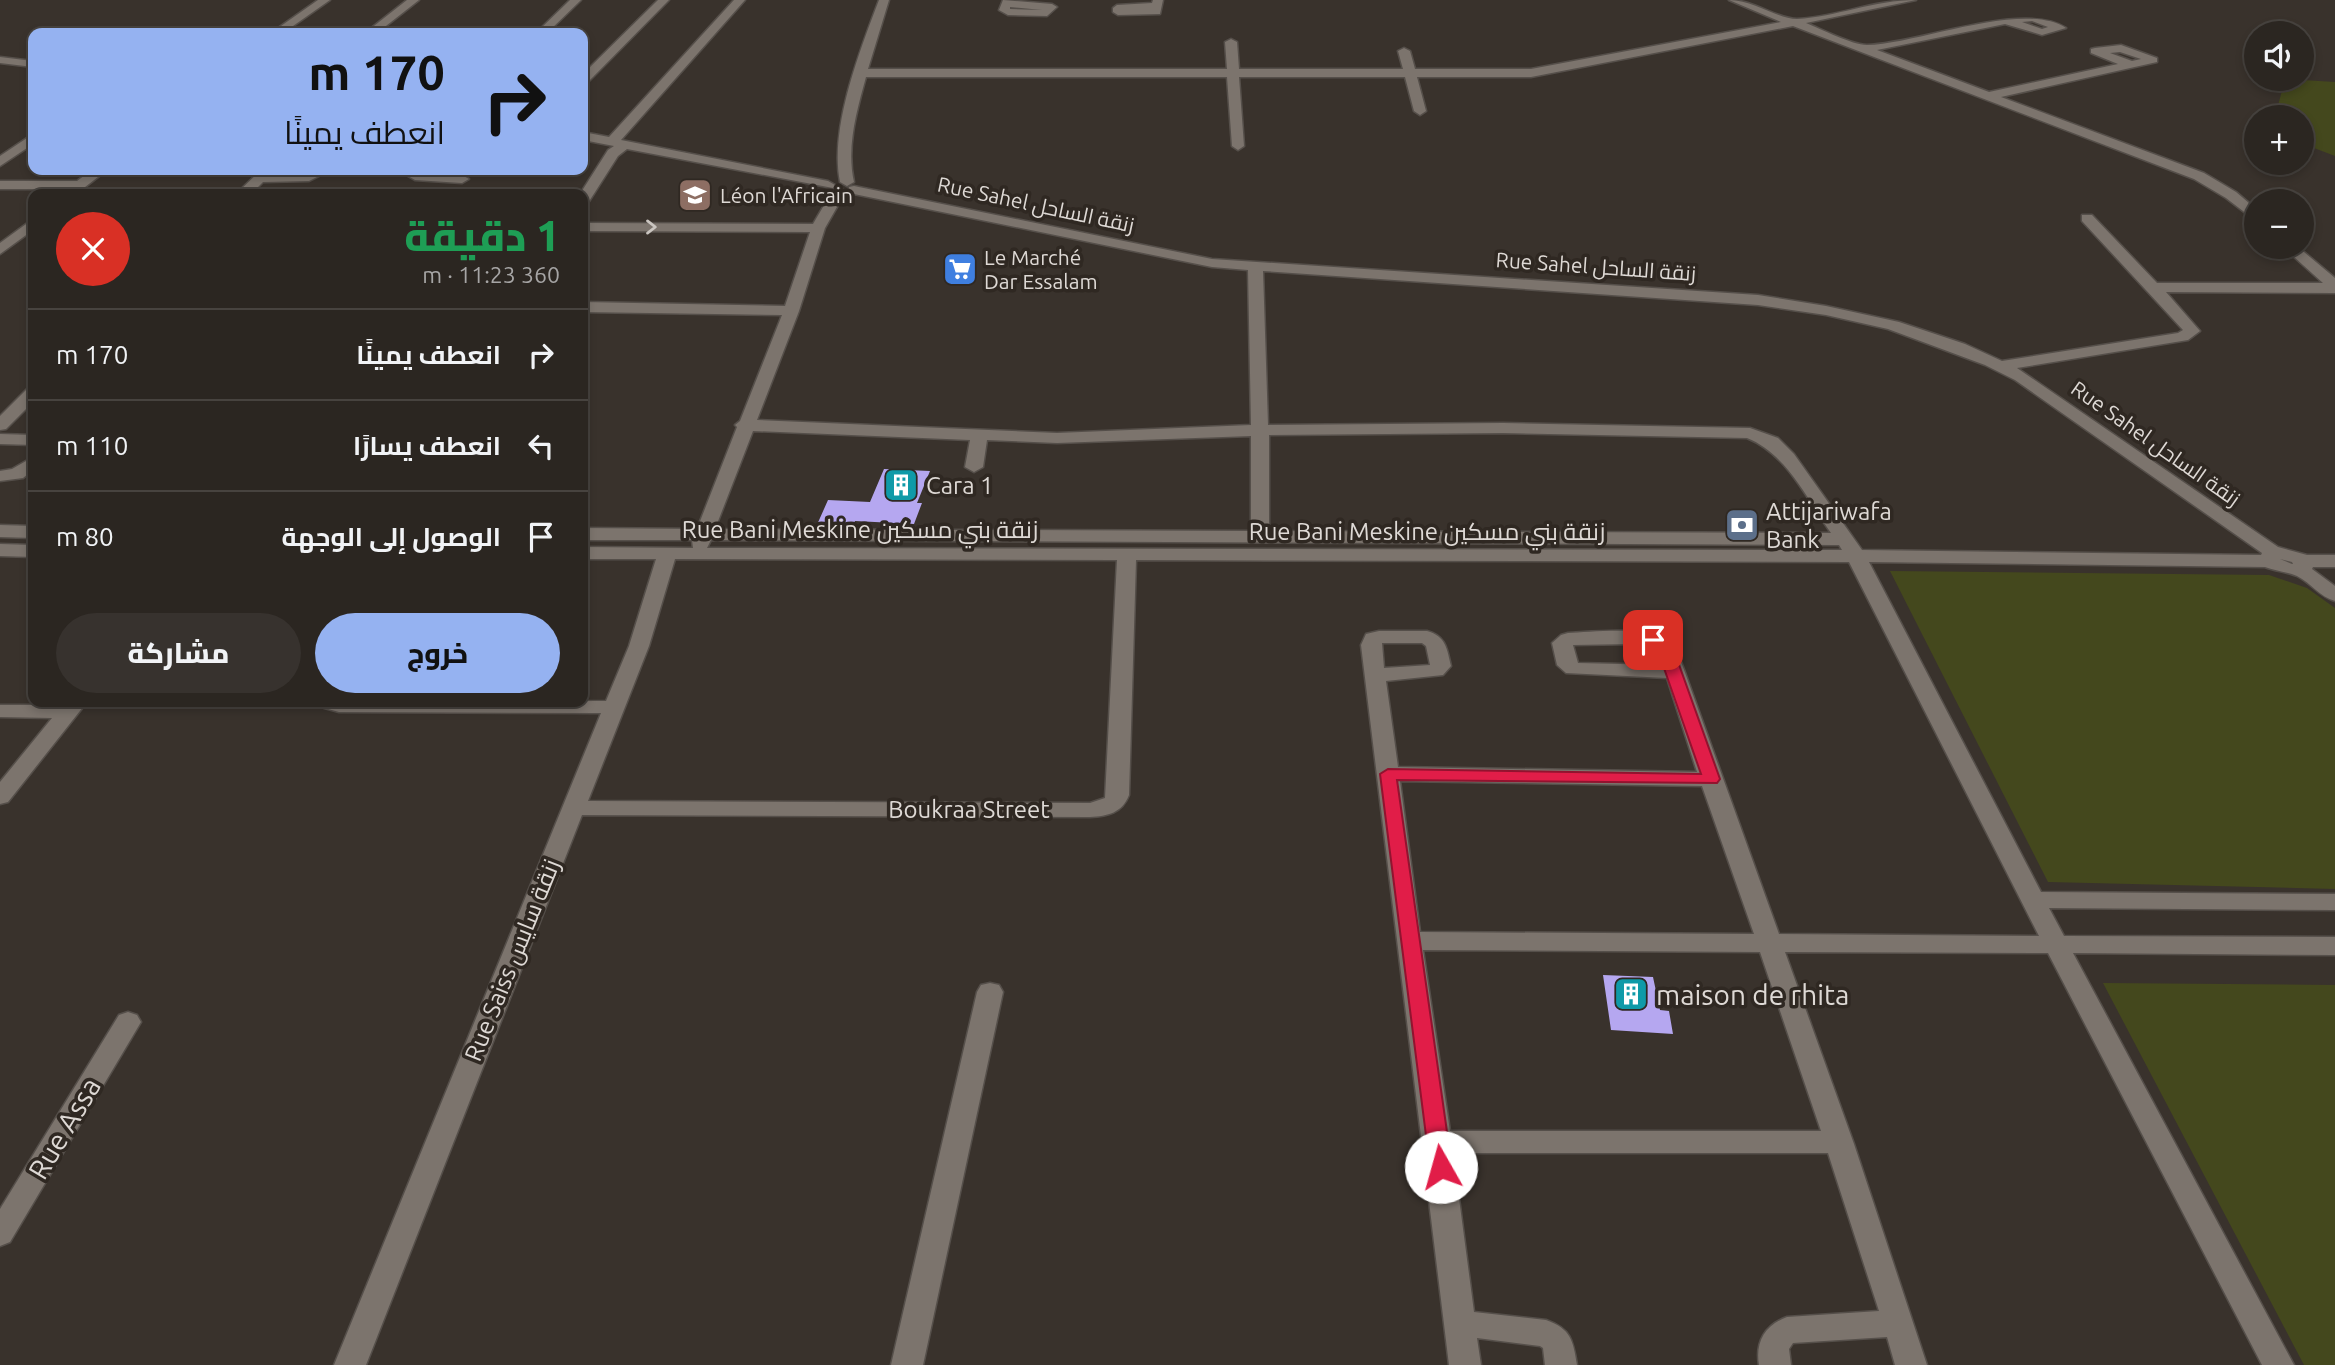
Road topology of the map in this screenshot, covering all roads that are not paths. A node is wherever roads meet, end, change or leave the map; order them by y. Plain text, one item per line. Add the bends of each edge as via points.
1 (326, 0) edge
2 (414, 0) edge
3 (576, 0) edge
4 (664, 0) edge
5 (740, 0) edge
6 (884, 0) edge
7 (1734, 0) edge
8 (1911, 0) edge
9 (2005, 21) dead end
10 (1794, 22) junction
11 (284, 28) edge
12 (377, 28) edge
13 (546, 28) edge
14 (1231, 42) dead end
15 (1865, 49) junction
16 (1404, 51) dead end
17 (0, 60) edge
18 (28, 63) edge
19 (2131, 65) dead end
20 (861, 73) junction
21 (1410, 73) junction
22 (1234, 74) junction
23 (588, 75) edge
24 (1989, 96) junction
25 (1420, 111) dead end
26 (588, 137) edge
27 (28, 142) edge
28 (618, 143) junction
29 (1238, 146) dead end
30 (0, 162) edge
31 (94, 175) edge
32 (263, 175) edge
33 (279, 175) edge
34 (313, 175) edge
35 (416, 175) edge
36 (440, 175) edge
37 (465, 175) edge
38 (0, 185) edge
39 (842, 188) junction
40 (59, 189) edge
41 (75, 189) edge
42 (248, 189) edge
43 (452, 189) edge
44 (588, 192) edge
45 (2244, 206) edge
46 (2087, 218) dead end
47 (28, 227) edge
48 (588, 227) edge
49 (818, 228) junction
50 (0, 250) edge
51 (2304, 259) edge
52 (1255, 266) junction
53 (2153, 287) junction
54 (2335, 287) edge
55 (588, 307) edge
56 (791, 311) junction
57 (2000, 366) junction
58 (28, 398) edge
59 (0, 425) edge
60 (744, 425) junction
61 (1260, 430) junction
62 (979, 436) junction
63 (0, 439) edge
64 (28, 440) edge
65 (28, 466) edge
66 (974, 467) dead end
67 (0, 476) edge
68 (0, 531) edge
69 (28, 531) edge
70 (588, 534) edge
71 (704, 534) junction
72 (1260, 538) junction
73 (1850, 547) junction
74 (0, 550) edge
75 (28, 551) edge
76 (668, 552) junction
77 (696, 552) junction
78 (588, 553) edge
79 (1127, 555) junction
80 (2273, 557) junction
81 (2335, 561) edge
82 (2301, 565) junction
83 (2335, 595) edge
84 (1674, 672) dead end
85 (1375, 675) dead end
86 (72, 707) edge
87 (588, 707) edge
88 (614, 707) junction
89 (0, 712) edge
90 (1388, 774) junction
91 (1711, 779) junction
92 (0, 797) edge
93 (573, 808) junction
94 (2035, 900) junction
95 (2335, 902) edge
96 (1409, 941) junction
97 (1771, 942) junction
98 (2057, 945) junction
99 (2335, 946) edge
100 (990, 992) dead end
101 (128, 1022) dead end
102 (1438, 1142) junction
103 (1838, 1142) junction
104 (0, 1234) edge
105 (1459, 1323) junction
106 (1899, 1324) junction
107 (350, 1365) edge
108 (907, 1365) edge
109 (1465, 1365) edge
110 (1561, 1365) edge
111 (1775, 1365) edge
112 (1911, 1365) edge
113 (2278, 1365) edge

1 - 11 street
2 - 12 street
3 - 13 street
4 - 23 street
5 - 28 street
6 - 20 street
7 - 10 street
8 - 10 street
9 - 15 street
10 - 15 street
10 - 21 street via 1539,72
14 - 22 street
15 - 24 street
16 - 21 street
17 - 18 street
19 - 24 street
20 - 22 street
20 - 39 street
21 - 22 street
21 - 25 street
22 - 29 street
24 - 45 street via 2199,176
26 - 28 street, Rue Sahel زنقة الساحل
27 - 30 street
28 - 39 street, Rue Sahel زنقة الساحل
28 - 44 street
31 - 41 street
32 - 42 street
33 - 34 street
35 - 36 street
37 - 43 street
38 - 40 street
39 - 49 street
39 - 52 street, Rue Sahel زنقة الساحل via 1195,260
46 - 53 street
47 - 50 street
48 -> 49 street
49 - 56 street
51 - 54 street
52 - 57 street, Rue Sahel زنقة الساحل via 1795,305 1910,331
52 - 61 street
53 - 54 street
53 - 57 street via 2190,327 2190,335
55 - 56 street
56 - 60 street
57 - 80 street, Rue Sahel زنقة الساحل
58 - 59 street
60 - 62 street
60 - 71 street
61 - 62 street via 1057,438
61 - 72 street
61 - 73 street via 1750,433 1780,449
62 - 66 street
63 - 64 street
65 - 67 street via 17,474
68 - 69 street
70 - 71 street
71 - 72 street
71 - 77 street
72 - 73 street
73 - 79 street, Rue Bani Meskine زنقة بني مسكين
73 - 80 street, Rue Bani Meskine زنقة بني مسكين
73 - 94 street
74 - 75 street
76 - 77 street, Rue Bani Meskine زنقة بني مسكين
76 - 78 street, Rue Bani Meskine زنقة بني مسكين
76 - 88 street, Rue Saiss زنقة سايس via 639,646
77 - 79 street, Rue Bani Meskine زنقة بني مسكين
79 - 93 street, Boukraa Street via 1118,795 1110,807
80 - 82 street via 2287,553
81 - 82 street
82 - 83 street
84 - 91 street
85 - 90 street
86 - 89 street
86 - 92 street
87 - 88 street
88 - 93 street, Rue Saiss زنقة سايس
90 - 91 street
90 - 96 street
91 - 97 street
93 - 107 street, Rue Saiss زنقة سايس
94 - 95 street
94 - 98 street
96 - 97 street
96 - 102 street
97 - 98 street
97 - 103 street
98 - 99 street
98 - 113 street
100 - 108 street
101 - 104 street, Rue Assa
102 - 103 street
102 - 105 street
103 - 106 street
105 - 109 street
105 - 110 street via 1546,1333 1558,1341
106 - 111 street via 1787,1330 1773,1343
106 - 112 street

